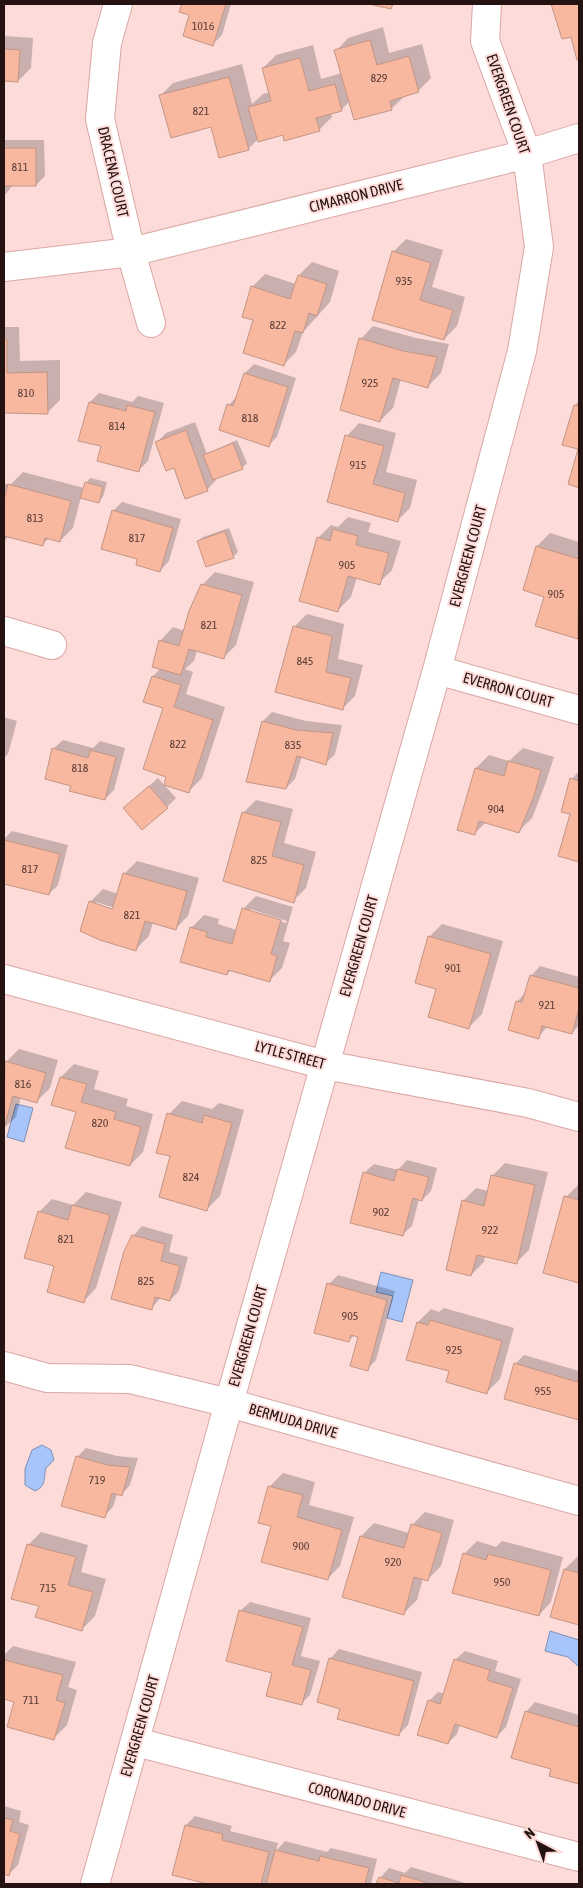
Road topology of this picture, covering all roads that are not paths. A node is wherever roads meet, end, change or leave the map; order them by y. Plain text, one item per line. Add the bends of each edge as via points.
1 (118, 4) edge
2 (487, 4) edge
3 (579, 138) edge
4 (527, 154) junction
5 (131, 252) junction
6 (4, 267) edge
7 (150, 323) dead end
8 (4, 631) edge
9 (52, 645) dead end
10 (437, 670) junction
11 (579, 710) edge
12 (4, 979) edge
13 (325, 1065) junction
14 (579, 1118) edge
15 (4, 1366) edge
16 (229, 1403) junction
17 (579, 1501) edge
18 (136, 1742) junction
19 (579, 1857) edge
20 (95, 1884) edge

1 - 5 street, DRACENA COURT via 107,44 100,119
2 - 4 street, EVERGREEN COURT via 486,40
3 - 4 street, CIMARRON DRIVE
4 - 5 street, CIMARRON DRIVE
4 - 10 street, EVERGREEN COURT via 539,247 522,351
5 - 6 street, CIMARRON DRIVE
5 - 7 street
8 - 9 street
10 - 11 street, EVERRON COURT
10 - 13 street, EVERGREEN COURT
12 - 13 street, LYTLE STREET
13 - 14 street, LYTLE STREET via 528,1103
13 - 16 street, EVERGREEN COURT
15 - 16 street, BERMUDA DRIVE via 47,1378 130,1379
16 - 17 street, BERMUDA DRIVE
16 - 18 street, EVERGREEN COURT
18 - 19 street, CORONADO DRIVE
18 - 20 street, EVERGREEN COURT

